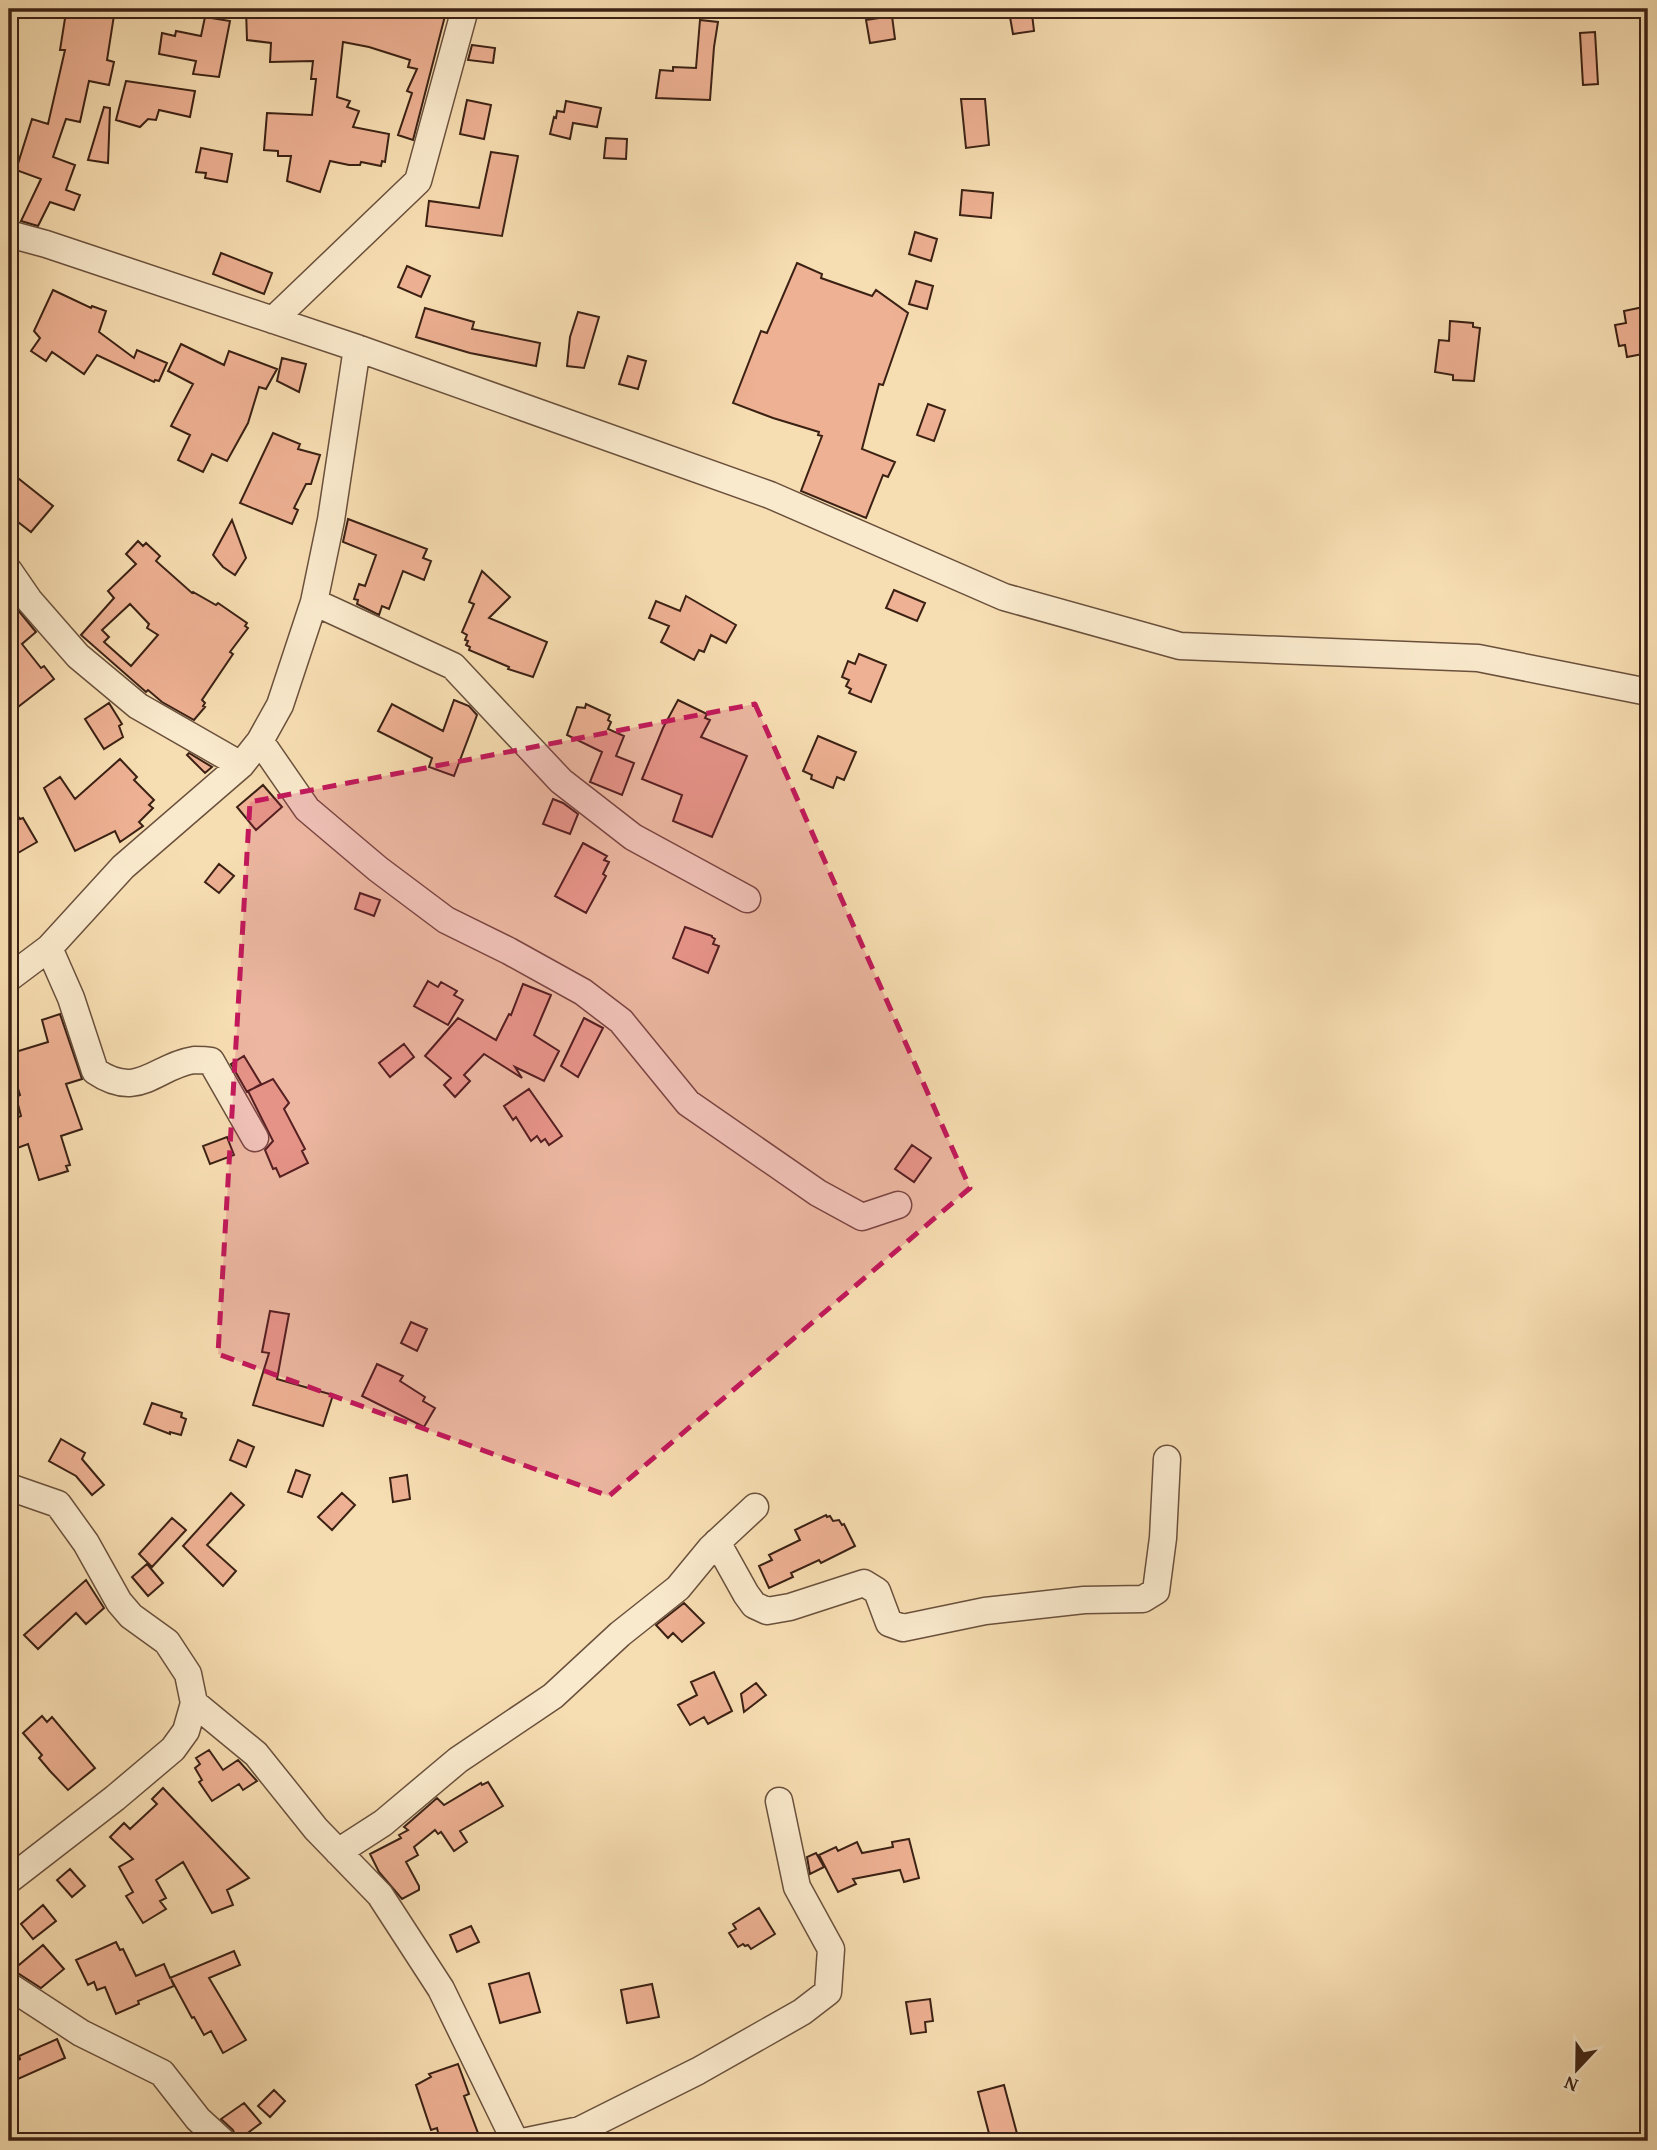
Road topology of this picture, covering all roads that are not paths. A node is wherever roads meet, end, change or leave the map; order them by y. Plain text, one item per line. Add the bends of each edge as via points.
1 (465, 9) edge
2 (9, 234) edge
3 (273, 320) junction
4 (357, 348) junction
5 (9, 571) edge
6 (314, 602) junction
7 (1648, 692) edge
8 (260, 741) junction
9 (241, 765) junction
10 (747, 899) dead end
11 (49, 948) junction
12 (9, 978) edge
13 (256, 1138) dead end
14 (898, 1205) dead end
15 (1167, 1458) dead end
16 (9, 1487) edge
17 (755, 1507) dead end
18 (717, 1542) junction
19 (194, 1703) junction
20 (779, 1801) dead end
21 (338, 1852) junction
22 (9, 1880) edge
23 (9, 1986) edge
24 (222, 2141) edge
25 (516, 2141) edge
26 (527, 2141) edge

1 - 3 street via 418,181
2 - 3 street
3 - 4 street
4 - 6 street
4 - 7 street via 769,495 1004,597 1180,646 1478,658
5 - 9 street via 78,656 128,698
6 - 8 street via 279,705
6 - 10 street via 453,666 571,789 633,837
8 - 9 street
8 - 14 street via 307,809 446,920 509,950 621,1021 688,1102 818,1193 862,1217
9 - 11 street via 124,867
11 - 12 street
11 - 13 street via 95,1071 134,1084 193,1060 211,1060
15 - 18 street via 1156,1591 1143,1599 985,1611 903,1628 889,1623 877,1591 864,1583 767,1611 754,1605 746,1594
16 - 19 street via 58,1504 119,1602 167,1642 188,1674
17 - 18 street
18 - 21 street via 678,1588 620,1633 553,1696 458,1760 383,1823
19 - 21 street via 256,1754
19 - 22 street via 186,1731 173,1749
20 - 26 street via 797,1887 831,1949 828,1992 802,2012 698,2071 580,2130
21 - 25 street via 380,1895 441,1989
23 - 24 street via 81,2033 162,2073

